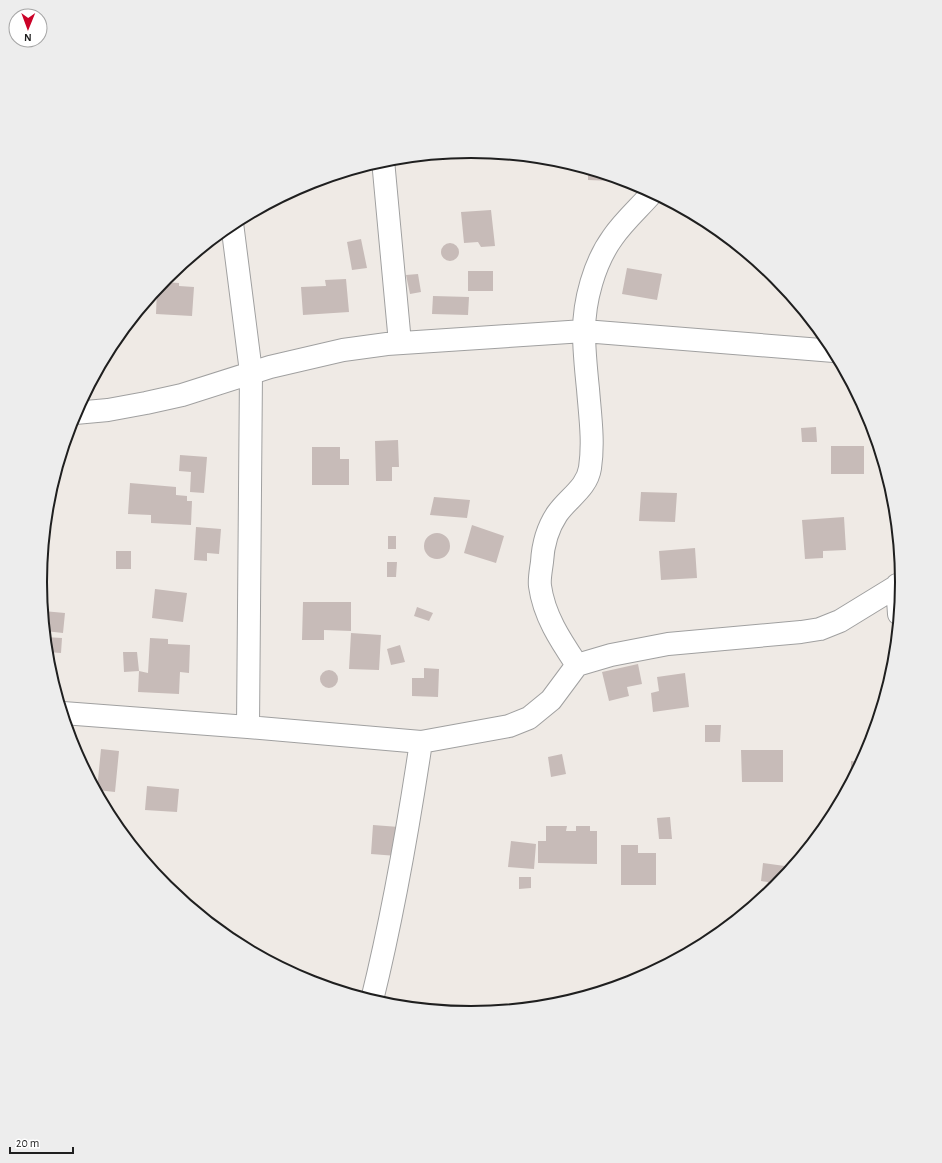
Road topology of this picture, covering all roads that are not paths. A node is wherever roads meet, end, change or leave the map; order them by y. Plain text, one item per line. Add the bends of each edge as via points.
1 (384, 167) edge
2 (649, 197) edge
3 (233, 230) edge
4 (584, 331) junction
5 (400, 343) junction
6 (827, 350) edge
7 (251, 372) junction
8 (82, 412) edge
9 (895, 587) edge
10 (577, 665) junction
11 (68, 713) edge
12 (248, 727) junction
13 (422, 742) junction
14 (374, 994) edge

1 - 5 street
2 - 4 street via 613,237 599,262 588,297
3 - 7 street
4 - 5 street
4 - 6 street
4 - 10 street via 591,425 590,470 584,483 548,529 543,545 540,585 549,617
5 - 7 street via 344,350
7 - 8 street via 182,395 108,410
7 - 12 street
9 - 10 street via 840,621 820,629 668,644 611,655
10 - 13 street via 551,700 529,718 510,726
11 - 12 street
12 - 13 street
13 - 14 street via 403,856

